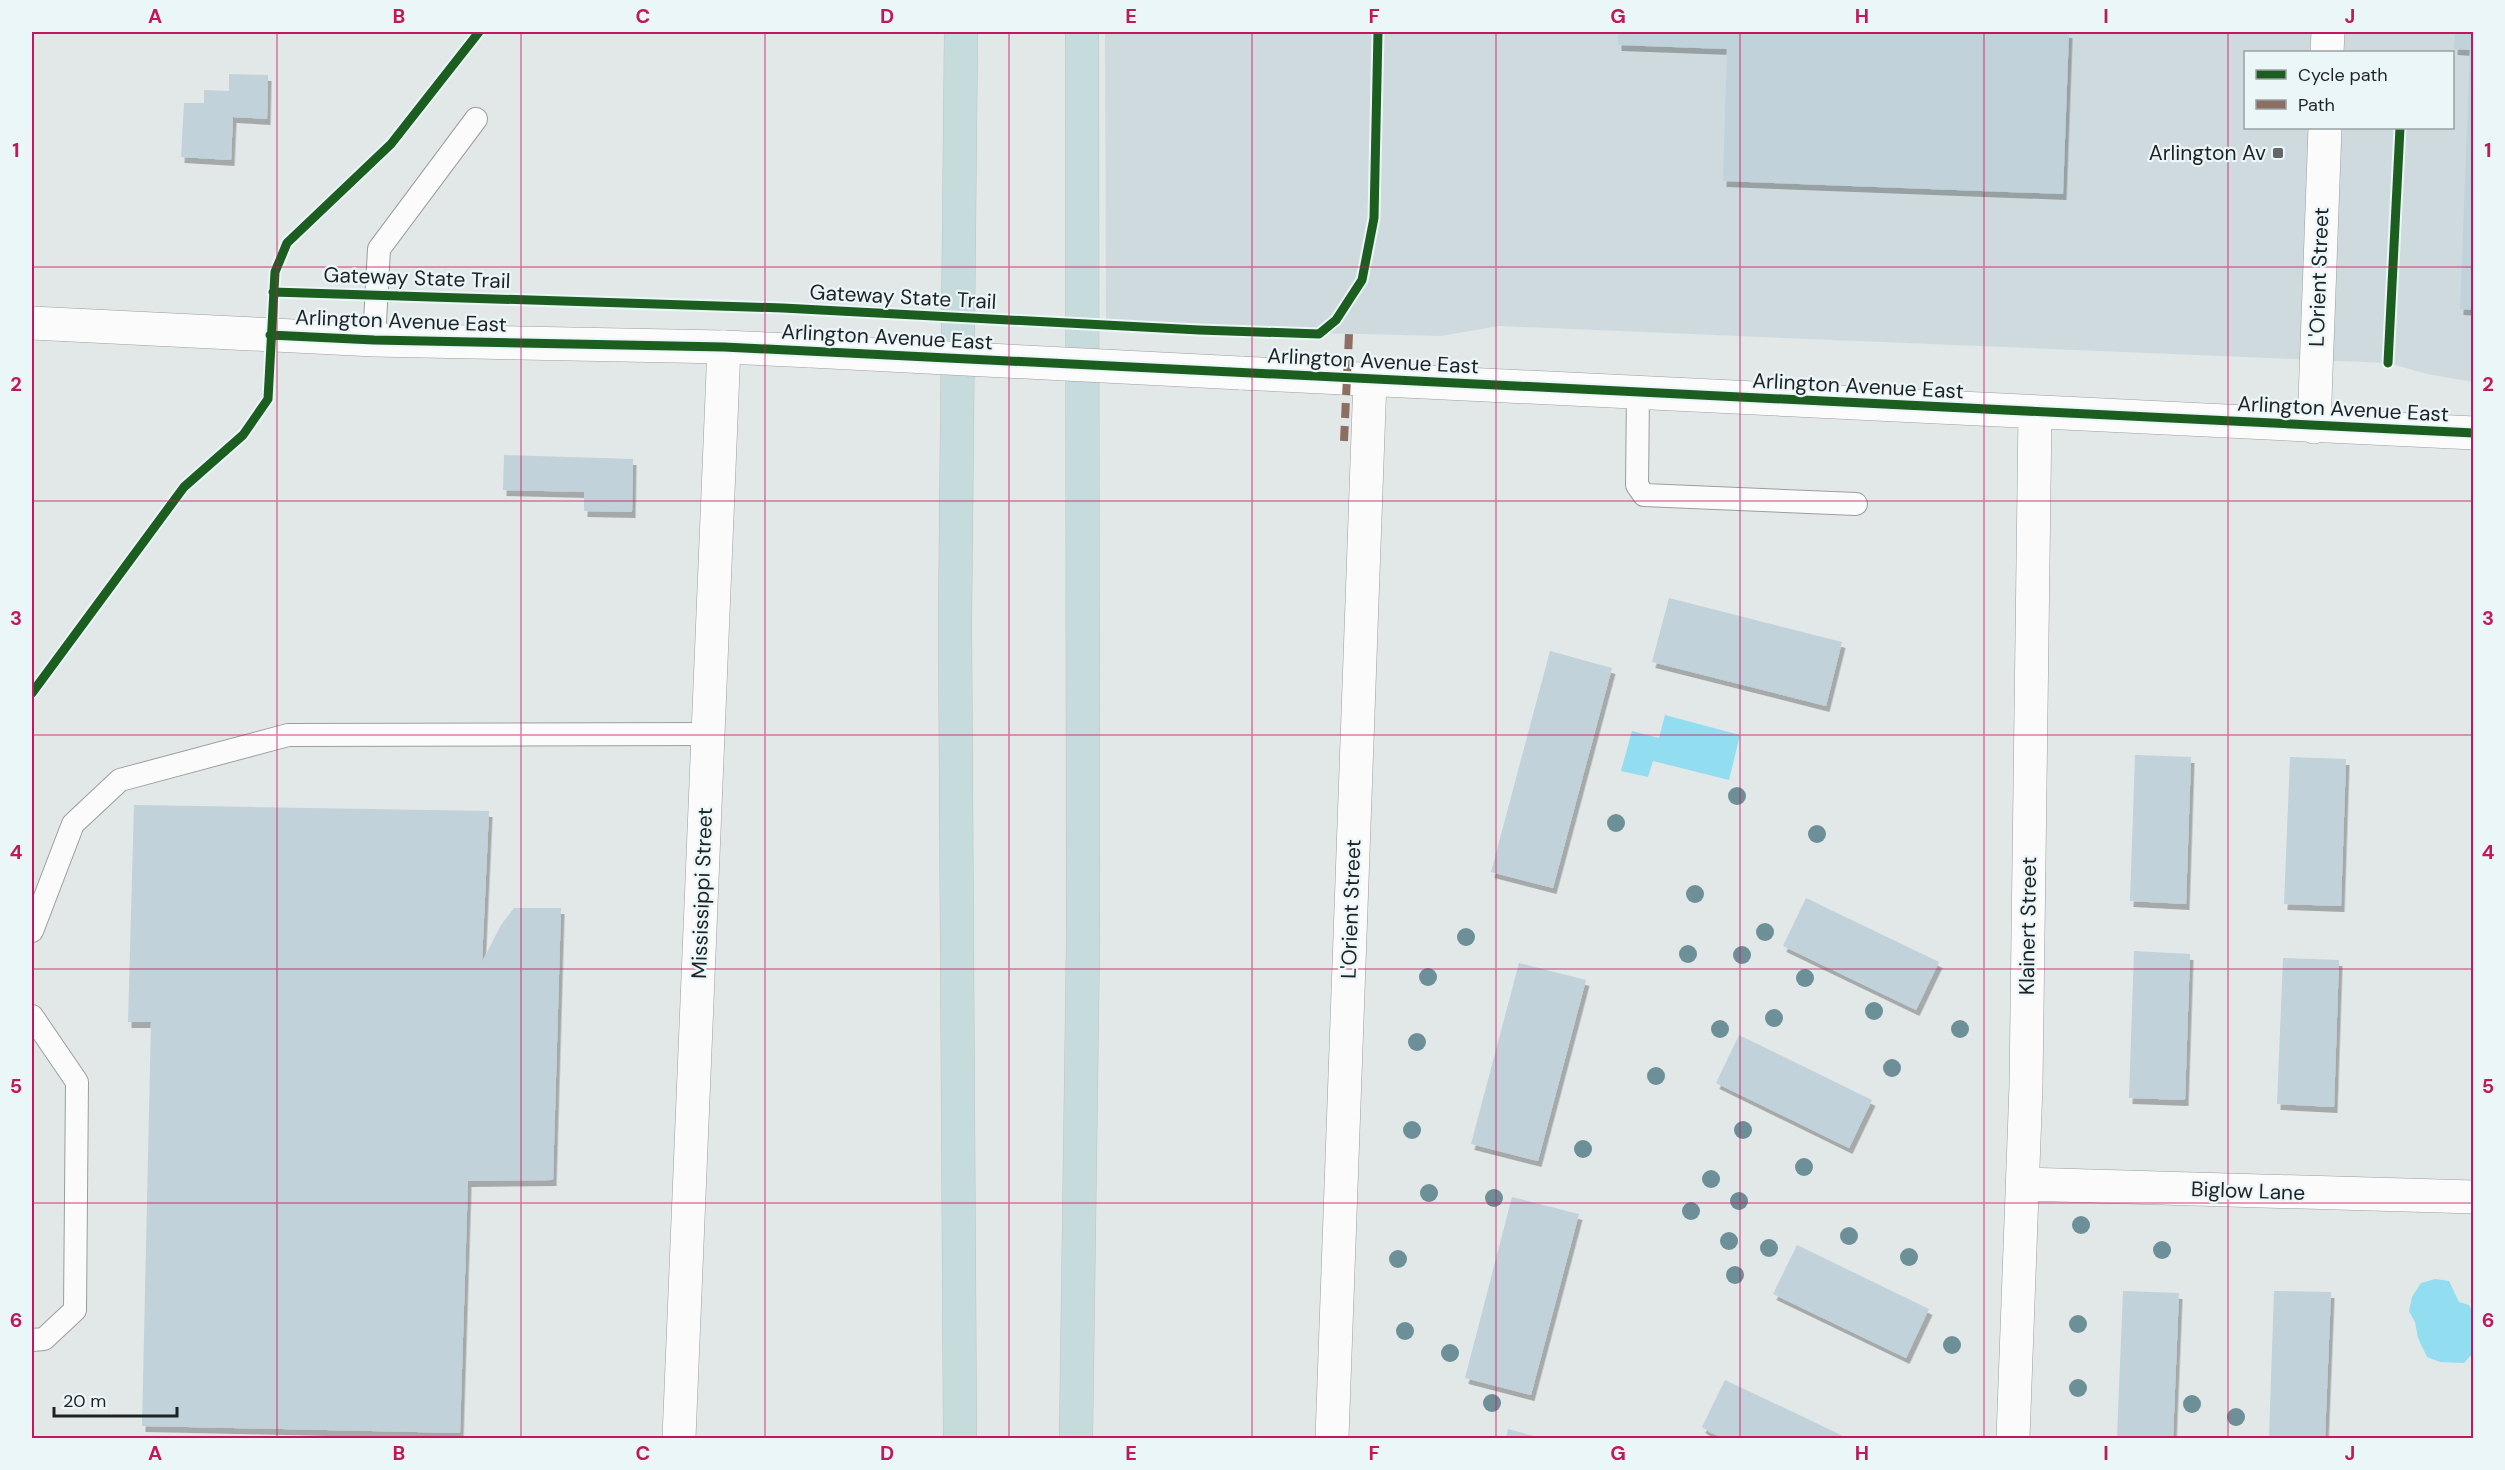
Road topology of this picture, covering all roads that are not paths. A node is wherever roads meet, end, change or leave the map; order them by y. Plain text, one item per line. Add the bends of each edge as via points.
1 (961, 32) edge
2 (1082, 32) edge
3 (2328, 32) edge
4 (2327, 51) edge
5 (476, 119) dead end
6 (2325, 129) edge
7 (32, 324) edge
8 (374, 340) junction
9 (724, 347) junction
10 (1370, 379) junction
11 (1638, 393) junction
12 (2035, 413) junction
13 (2314, 427) junction
14 (2474, 433) edge
15 (1856, 504) dead end
16 (709, 734) junction
17 (32, 931) edge
18 (32, 1016) edge
19 (2023, 1184) junction
20 (2474, 1197) edge
21 (32, 1340) edge
22 (679, 1438) edge
23 (960, 1438) edge
24 (1076, 1438) edge
25 (1332, 1438) edge
26 (2013, 1438) edge

1 - 23 highway via 955,622
2 - 24 highway via 1083,941
3 - 4 street
5 - 8 lane via 379,249
6 - 13 street, L'Orient Street
7 - 8 street, Arlington Avenue East
8 - 9 street, Arlington Avenue East
9 - 10 street, Arlington Avenue East, bridge
9 - 16 street, Mississippi Street
10 - 11 street, Arlington Avenue East
10 - 25 street, L'Orient Street
11 - 12 street, Arlington Avenue East
11 - 15 lane via 1637,485 1644,495
12 - 13 street, Arlington Avenue East
12 - 19 street, Klainert Street
13 - 14 street, Arlington Avenue East
16 - 17 lane via 288,735 120,780 73,824
16 - 22 street, Mississippi Street
18 - 21 lane via 77,1082 75,1310 44,1339
19 - 20 street, Biglow Lane
19 - 26 street, Klainert Street

